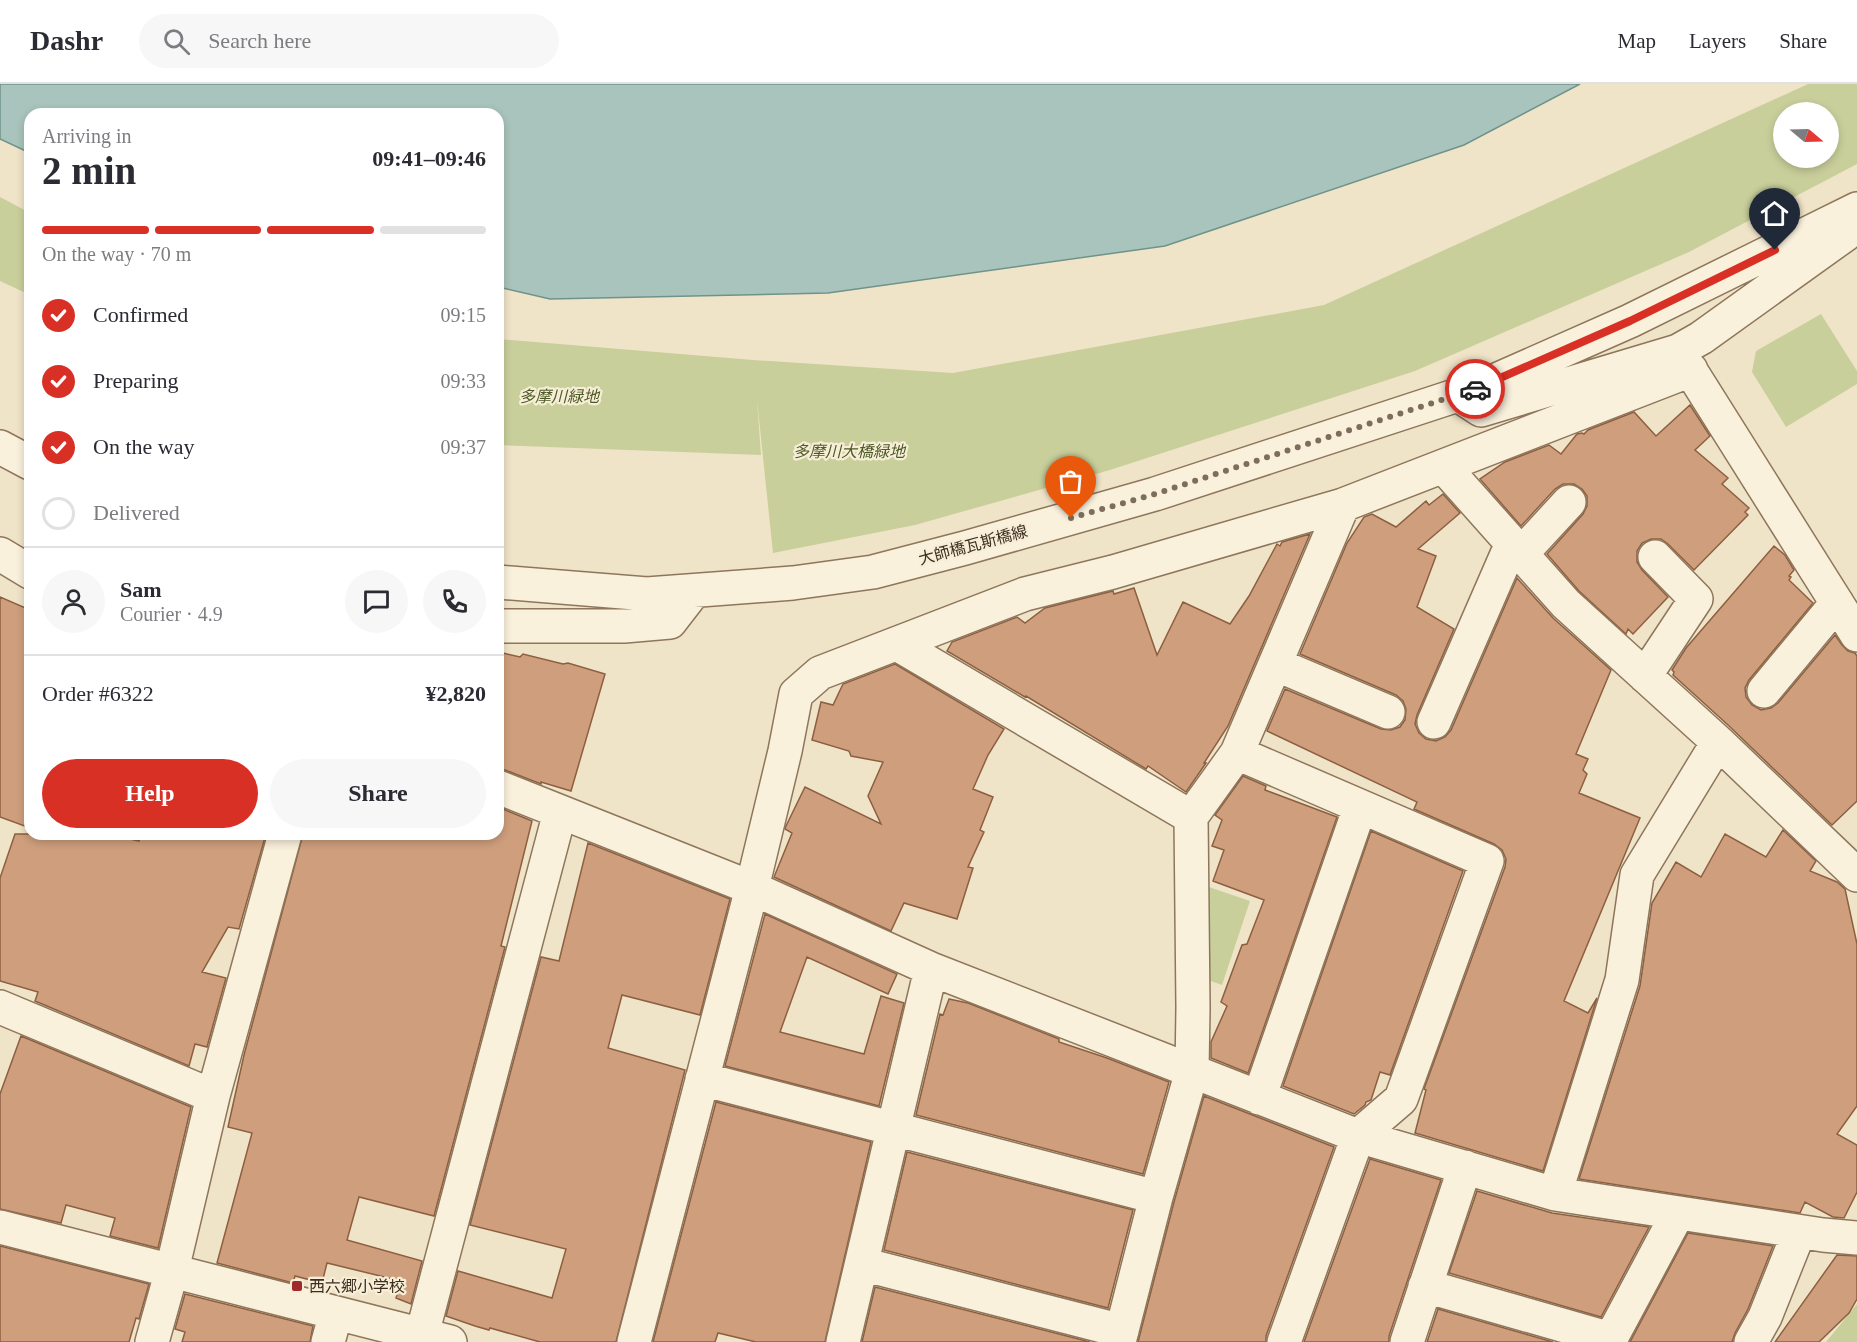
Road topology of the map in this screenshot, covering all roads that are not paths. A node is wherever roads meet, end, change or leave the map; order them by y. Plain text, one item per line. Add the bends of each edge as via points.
1 (1857, 209) edge
2 (1857, 226) edge
3 (1684, 360) junction
4 (1458, 395) junction
5 (0, 447) edge
6 (24, 460) edge
7 (1444, 466) junction
8 (1569, 502) dead end
9 (1343, 505) junction
10 (1517, 548) junction
11 (0, 554) edge
12 (1655, 557) dead end
13 (24, 568) edge
14 (504, 582) edge
15 (694, 591) junction
16 (1837, 603) junction
17 (504, 626) edge
18 (1857, 635) edge
19 (897, 644) junction
20 (1275, 663) junction
21 (1645, 676) junction
22 (1764, 691) dead end
23 (1388, 712) dead end
24 (1434, 722) dead end
25 (1718, 742) junction
26 (1237, 753) junction
27 (504, 789) edge
28 (1360, 807) junction
29 (560, 812) junction
30 (1191, 817) junction
31 (283, 840) edge
32 (1857, 875) edge
33 (752, 888) junction
34 (931, 969) junction
35 (0, 1007) edge
36 (1191, 1071) junction
37 (702, 1079) junction
38 (213, 1096) junction
39 (1259, 1098) junction
40 (894, 1130) junction
41 (1358, 1136) junction
42 (1465, 1167) junction
43 (1554, 1194) junction
44 (1156, 1197) junction
45 (1678, 1213) junction
46 (0, 1227) edge
47 (1799, 1232) junction
48 (1857, 1238) edge
49 (862, 1264) junction
50 (172, 1270) junction
51 (1425, 1286) junction
52 (332, 1328) edge
53 (1121, 1336) edge
54 (431, 1340) edge
55 (1610, 1341) edge
56 (152, 1342) edge
57 (634, 1342) edge
58 (843, 1342) edge
59 (1284, 1342) edge
60 (1407, 1342) edge
61 (1751, 1342) edge

1 - 4 street, 大師橋瓦斯橋線 via 1630,321
2 - 3 street via 1701,338
3 - 4 street via 1481,410
3 - 7 street
3 - 16 street
4 - 15 street, 大師橋瓦斯橋線 via 1155,494 873,572
5 - 6 street
7 - 9 street
7 - 10 street
8 - 10 street
9 - 19 street via 1025,594
9 - 20 street
10 - 21 street via 1566,604
10 - 24 street
11 - 13 street
12 - 21 street via 1696,599
14 - 15 street, 大師橋瓦斯橋線 via 647,594
15 - 17 street via 670,622
16 - 18 street
16 - 22 street
19 - 30 street
19 - 33 street via 820,673 789,690 785,751
20 - 23 street
20 - 26 street
21 - 25 street
25 - 32 street
25 - 43 street via 1637,876 1622,980
26 - 28 street
26 - 30 street
27 - 29 street
28 - 39 street
28 - 41 street via 1487,861 1401,1099
29 - 33 street
29 - 54 street
30 - 36 street
31 - 38 street
33 - 34 street
33 - 37 street
34 - 36 street
34 - 40 street
35 - 38 street
36 - 39 street
36 - 44 street
37 - 40 street
37 - 57 street
38 - 50 street
39 - 41 street
40 - 44 street
40 - 49 street
41 - 42 street
41 - 59 street
42 - 43 street
42 - 51 street
43 - 45 street
44 - 53 street
45 - 47 street
45 - 55 street
46 - 50 street
47 - 48 street
47 - 61 street
49 - 53 street
49 - 58 street
50 - 52 street
50 - 56 street
51 - 55 street
51 - 60 street
52 - 54 street

